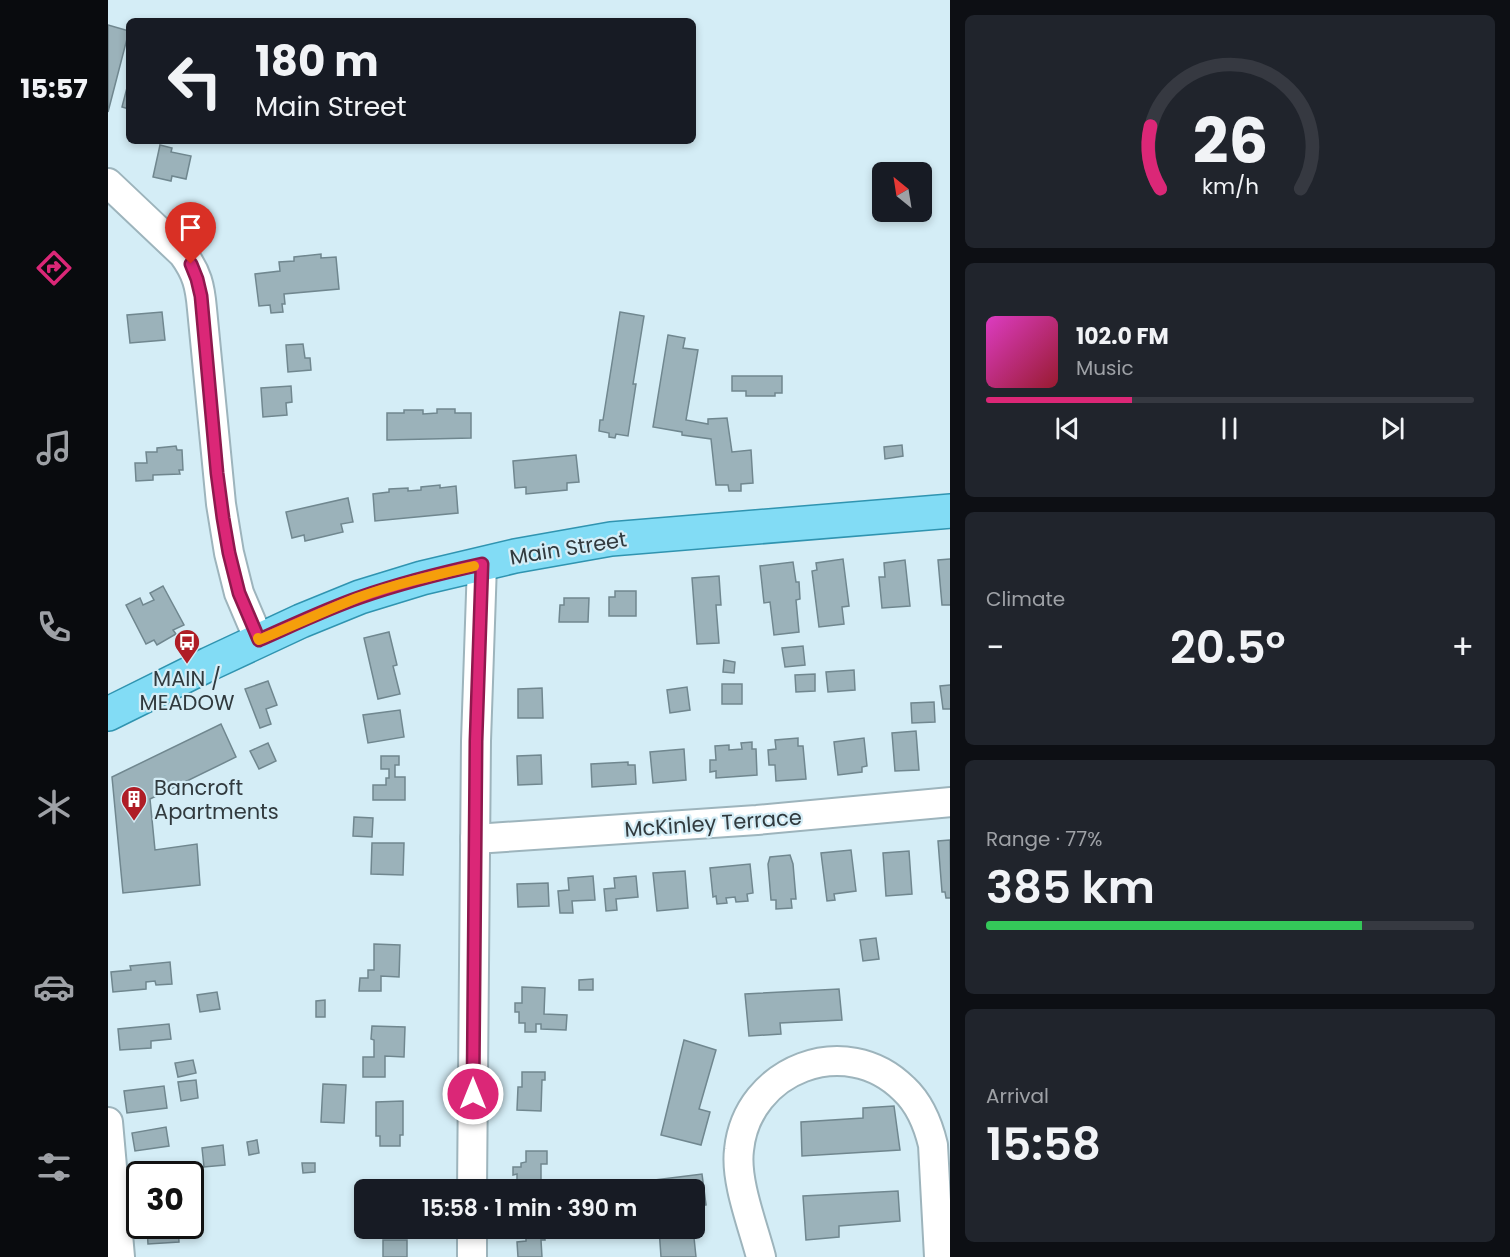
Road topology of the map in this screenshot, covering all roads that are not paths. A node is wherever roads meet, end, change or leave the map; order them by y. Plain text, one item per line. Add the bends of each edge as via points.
1 (108, 183) edge
2 (950, 511) edge
3 (482, 564) junction
4 (259, 640) junction
5 (108, 714) edge
6 (950, 802) edge
7 (475, 839) junction
8 (108, 1122) edge
9 (472, 1179) edge
10 (472, 1239) edge
11 (120, 1257) edge
12 (472, 1257) edge
13 (761, 1257) edge
14 (939, 1257) edge

1 - 4 street via 183,254 197,279 222,514 239,593
2 - 3 main road, Main Street via 611,539
3 - 4 main road, Main Street via 360,597
3 - 7 street
4 - 5 main road, Main Street
6 - 7 street, McKinley Terrace
7 - 9 street
8 - 11 street
10 - 12 street
13 - 14 street via 738,1167 746,1120 774,1083 802,1067 833,1061 865,1065 893,1079 923,1115 933,1145

